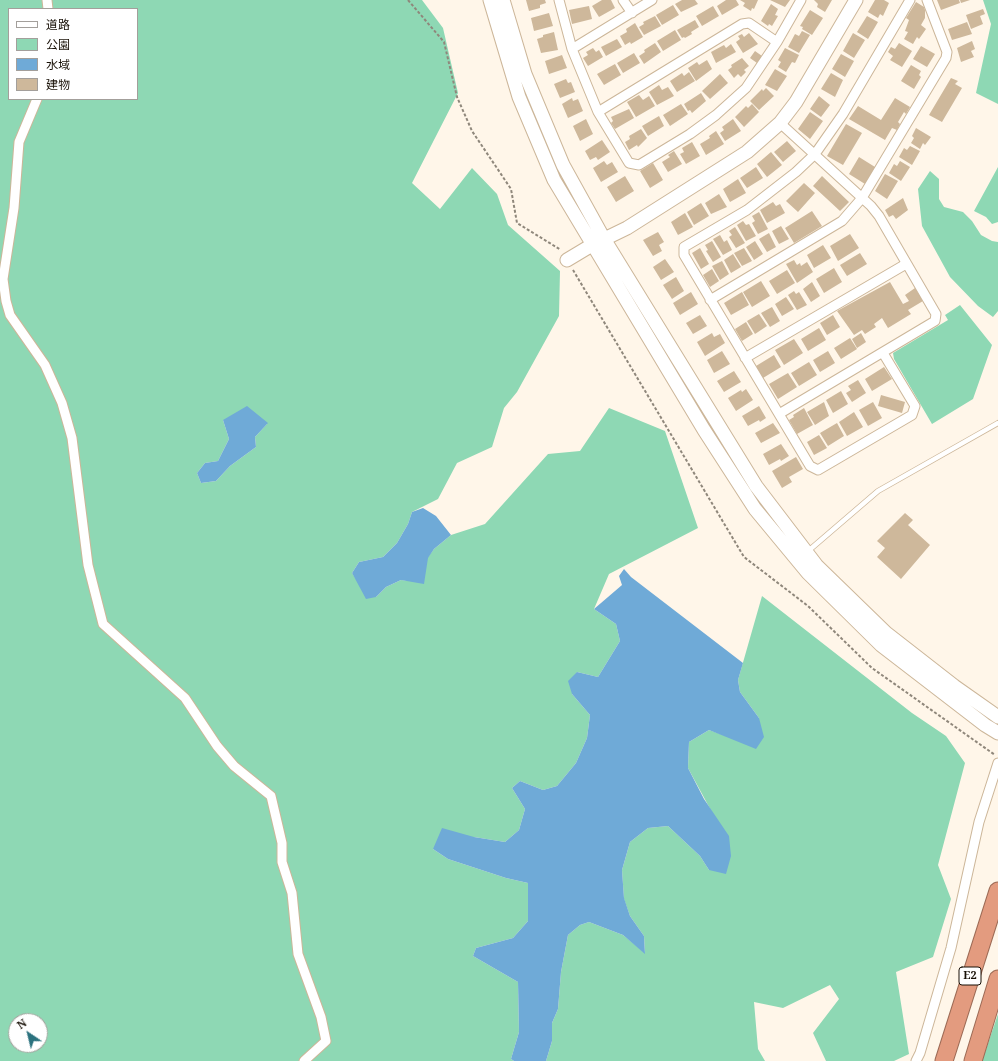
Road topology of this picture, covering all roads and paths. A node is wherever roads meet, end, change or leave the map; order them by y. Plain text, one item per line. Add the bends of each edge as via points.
1 (408, 0) edge
2 (490, 0) edge
3 (503, 0) edge
4 (559, 0) edge
5 (623, 0) edge
6 (652, 0) edge
7 (801, 0) edge
8 (856, 0) edge
9 (910, 0) edge
10 (927, 0) edge
11 (632, 13) junction
12 (777, 42) junction
13 (572, 49) junction
14 (37, 100) edge
15 (598, 112) junction
16 (780, 122) junction
17 (815, 154) junction
18 (862, 198) junction
19 (598, 242) junction
20 (568, 260) junction
21 (906, 264) junction
22 (710, 300) junction
23 (883, 353) junction
24 (745, 358) junction
25 (779, 414) junction
26 (998, 423) edge
27 (807, 552) junction
28 (996, 715) edge
29 (998, 733) edge
30 (998, 756) edge
31 (998, 763) edge
32 (998, 891) edge
33 (998, 979) edge
34 (304, 1061) edge
35 (916, 1061) edge
36 (944, 1061) edge
37 (973, 1061) edge

1 - 20 path via 444,42 457,97 472,131 511,189 517,223 561,249
2 - 19 street via 519,97 554,180
3 - 19 street via 525,74
4 - 13 street
5 - 11 street
6 - 11 street
7 - 12 street
8 - 16 street via 796,102
9 - 17 street via 843,114
10 - 18 street via 947,52 946,58
11 - 13 street
12 - 15 street via 749,24 742,24
12 - 15 street via 746,88 716,115 639,165 629,163
13 - 15 street
14 - 34 street via 19,142 14,208 3,279 6,301 10,315 45,365 62,403 72,438 88,565 103,624 185,698 217,746 234,766 271,796 282,843 282,862 292,894 298,954 321,1017 326,1041
16 - 17 street
16 - 19 street via 748,152 627,228
17 - 18 street
17 - 22 street via 747,210 684,247 684,255
18 - 21 street via 879,216
18 - 22 street via 842,221
19 - 20 street
19 - 27 street via 756,486
19 - 29 street via 704,430 754,509 808,573 881,645
20 - 30 path via 744,557 808,606 872,668
21 - 23 street via 936,314 935,321
21 - 24 street
22 - 24 street
23 - 25 street
23 - 25 street via 915,406 912,415 818,470 810,466
24 - 25 street
26 - 27 lane via 878,491
27 - 28 street via 817,566 886,633
31 - 35 street via 979,822 951,948
32 - 36 highway, E2
33 - 37 highway, E2

